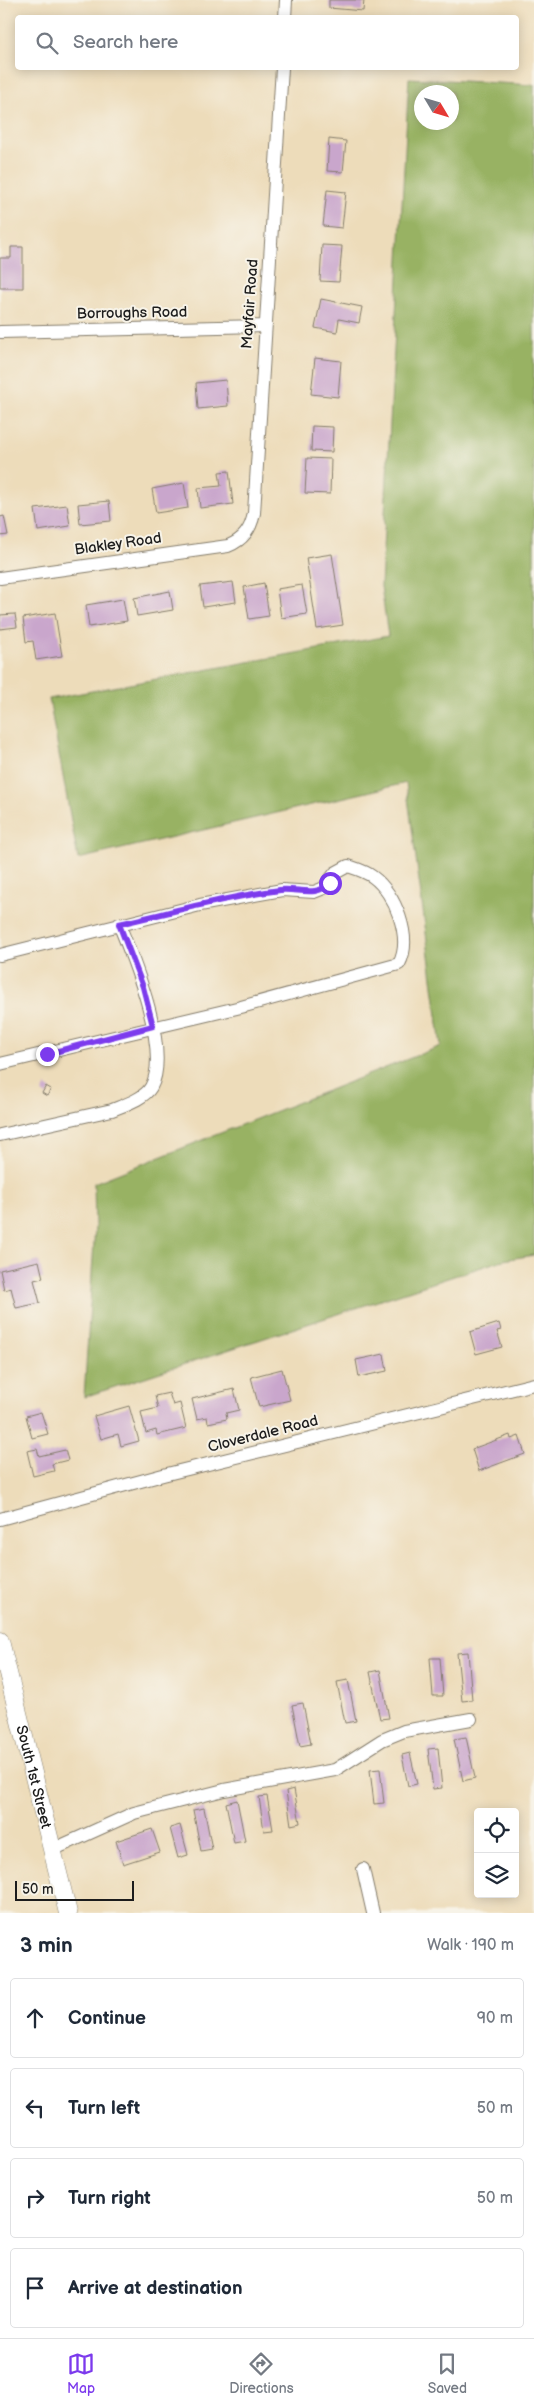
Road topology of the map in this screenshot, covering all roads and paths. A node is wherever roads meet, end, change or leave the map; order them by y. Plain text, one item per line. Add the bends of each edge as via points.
1 (286, 0) edge
2 (285, 15) edge
3 (282, 70) edge
4 (265, 326) junction
5 (0, 332) edge
6 (240, 540) joint
7 (0, 578) edge
8 (119, 924) junction
9 (0, 955) edge
10 (153, 1026) junction
11 (0, 1064) edge
12 (0, 1135) edge
13 (534, 1384) edge
14 (0, 1519) edge
15 (0, 1641) edge
16 (470, 1719) dead end
17 (52, 1850) junction
18 (363, 1869) dead end
19 (68, 1913) edge
20 (373, 1913) edge

1 - 2 street
3 - 4 street, Mayfair Road
4 - 5 street, Borroughs Road
4 - 6 street, Mayfair Road via 254,513 247,532
6 - 7 street, Blakley Road via 228,546
8 - 9 street
8 - 10 street via 143,987
8 - 10 street via 282,890 314,892 324,888 335,872 348,866 373,877 384,888 402,926 404,956 399,964 240,1007
10 - 11 street
10 - 12 street via 157,1071 144,1094 112,1110
13 - 14 street, Cloverdale Road via 163,1475
15 - 17 main road, South 1st Street
16 - 17 street via 404,1731 382,1740 335,1770 224,1790 134,1813
17 - 19 main road, South 1st Street
18 - 20 street

